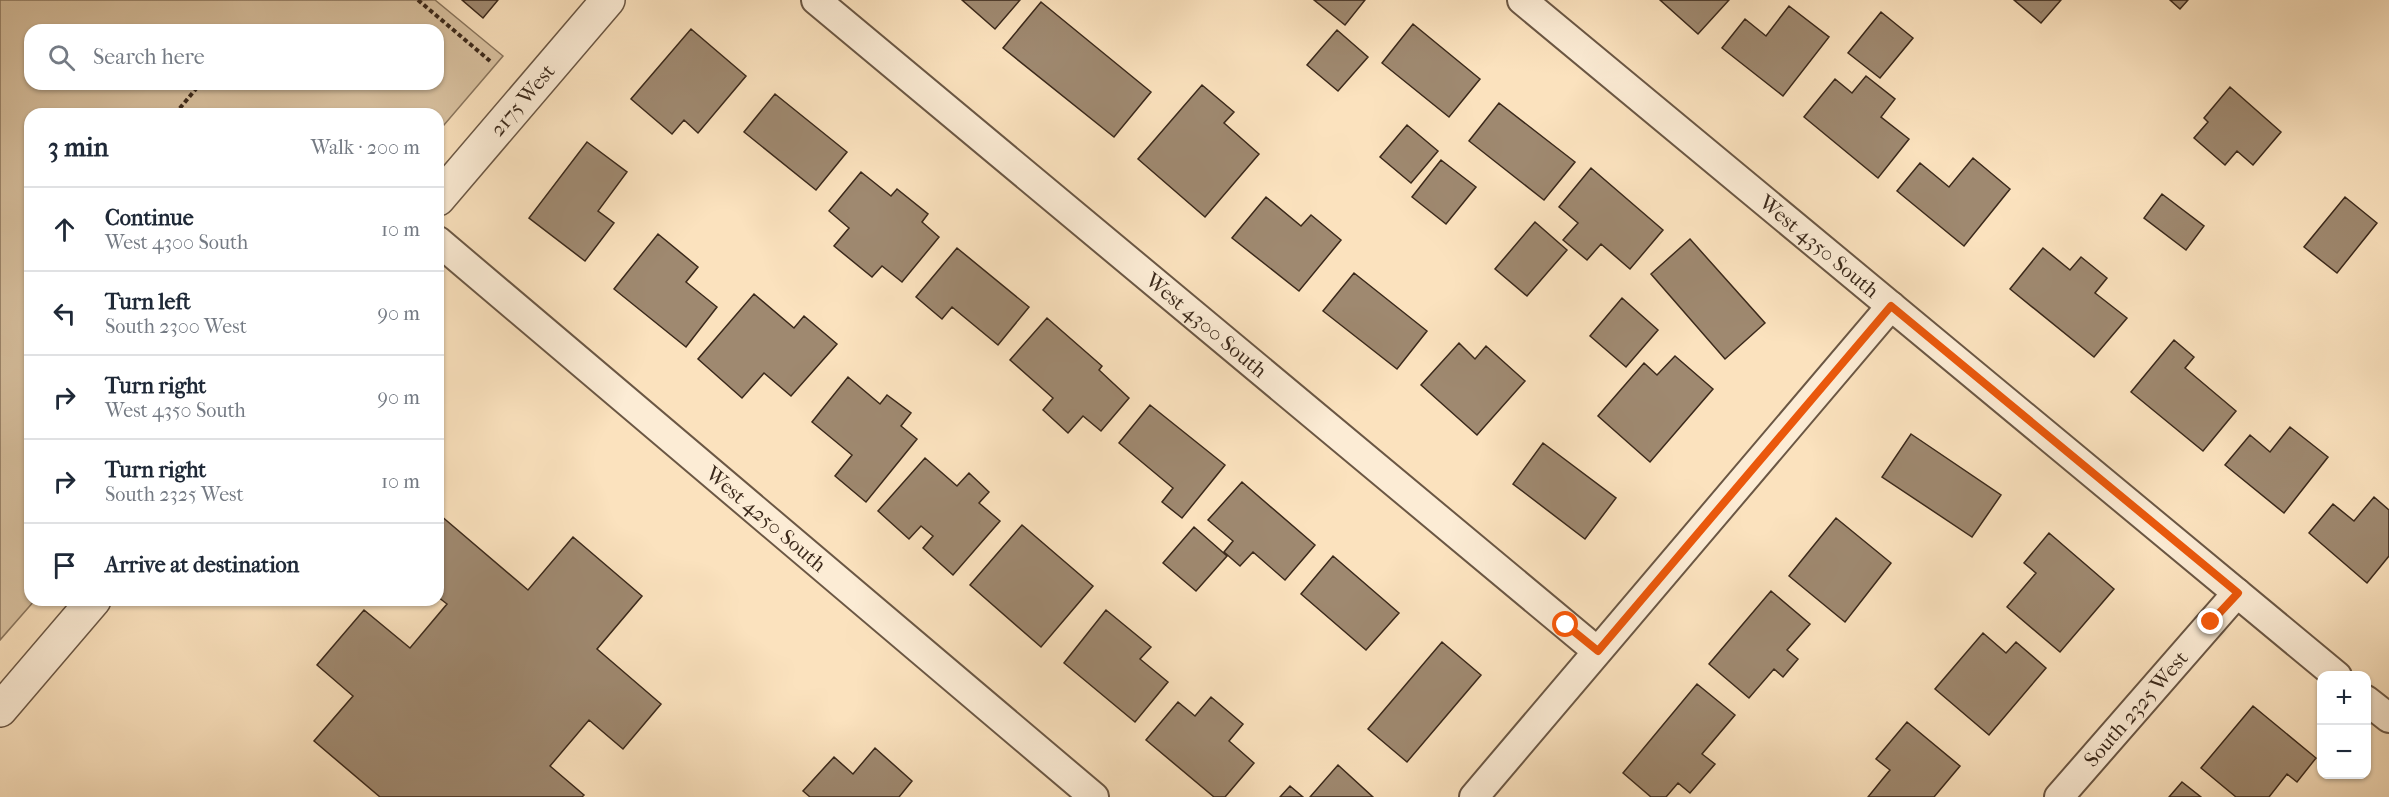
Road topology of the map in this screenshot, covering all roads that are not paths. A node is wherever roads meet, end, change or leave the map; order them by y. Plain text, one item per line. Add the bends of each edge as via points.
1 (608, 0) edge
2 (816, 0) edge
3 (1521, 0) edge
4 (444, 192) edge
5 (444, 246) edge
6 (1891, 306) junction
7 (2238, 593) junction
8 (89, 606) edge
9 (1598, 651) junction
10 (2332, 671) edge
11 (2371, 703) edge
12 (0, 710) edge
13 (2389, 718) edge
14 (1094, 797) edge
15 (1474, 797) edge
16 (2058, 797) edge

1 - 4 street, 2175 West
2 - 9 street, West 4300 South
3 - 6 street, West 4350 South
5 - 14 street, West 4250 South
6 - 7 street, West 4350 South
6 - 9 street
7 - 10 street, West 4350 South
7 - 16 street, South 2325 West
8 - 12 street
9 - 15 street
11 - 13 street

